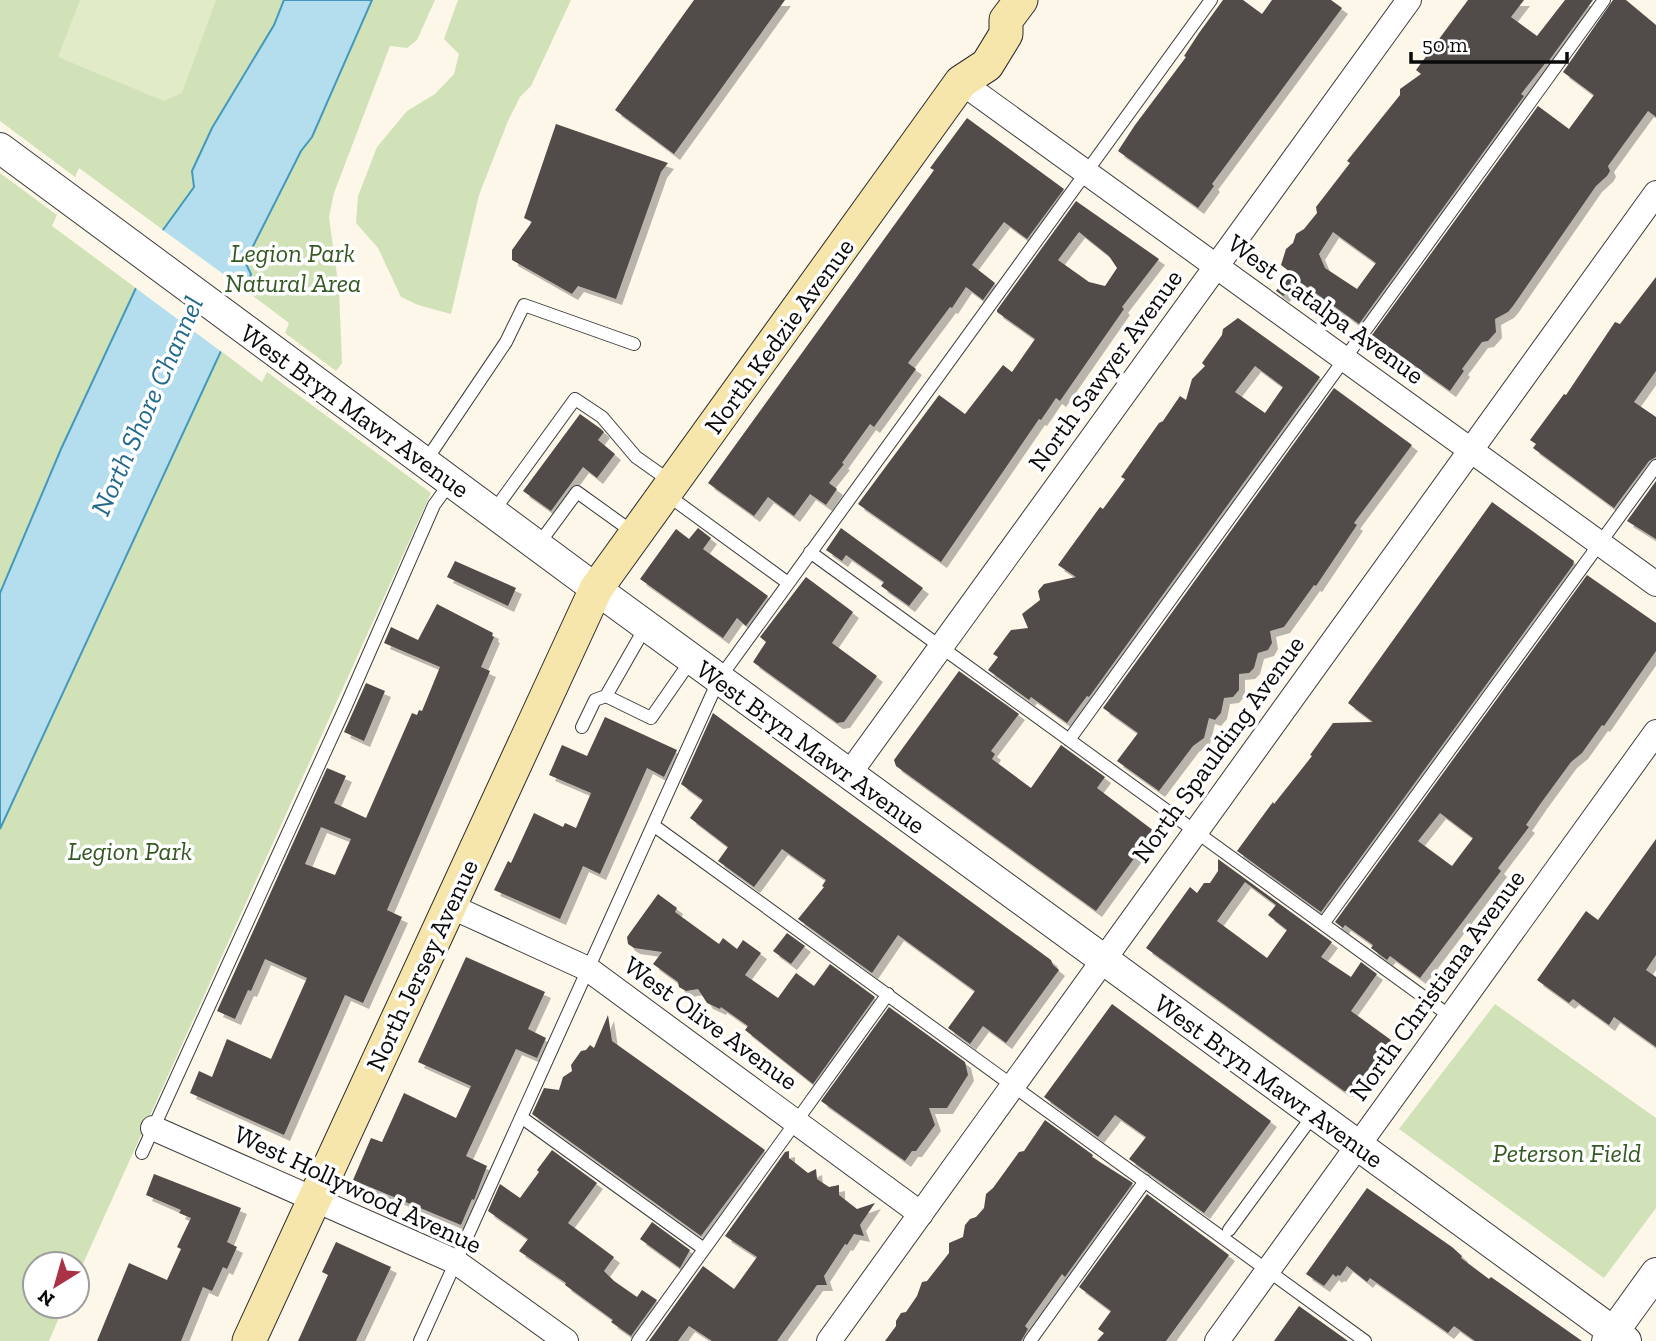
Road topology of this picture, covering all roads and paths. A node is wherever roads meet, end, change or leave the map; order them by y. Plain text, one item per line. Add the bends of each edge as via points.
1 (1211, 0) edge
2 (1409, 0) edge
3 (1604, 0) edge
4 (1013, 10) edge
5 (961, 82) junction
6 (0, 148) edge
7 (1086, 172) junction
8 (1656, 193) edge
9 (1216, 266) junction
10 (634, 344) dead end
11 (1344, 358) junction
12 (1471, 450) junction
13 (425, 462) junction
14 (1656, 466) edge
15 (451, 481) junction
16 (670, 488) junction
17 (493, 512) junction
18 (636, 534) junction
19 (1600, 543) junction
20 (538, 545) junction
21 (810, 552) junction
22 (788, 583) junction
23 (1656, 584) edge
24 (596, 589) junction
25 (646, 626) junction
26 (941, 647) junction
27 (692, 659) junction
28 (719, 679) junction
29 (606, 696) junction
30 (582, 727) dead end
31 (1656, 732) edge
32 (1069, 740) junction
33 (849, 774) junction
34 (653, 825) junction
35 (1195, 831) junction
36 (450, 906) junction
37 (1323, 924) junction
38 (1103, 960) junction
39 (588, 969) junction
40 (888, 994) junction
41 (1450, 1016) junction
42 (1013, 1085) junction
43 (1314, 1114) junction
44 (521, 1117) junction
45 (796, 1122) junction
46 (153, 1128) junction
47 (1357, 1145) junction
48 (142, 1153) dead end
49 (1145, 1181) junction
50 (313, 1197) junction
51 (921, 1214) junction
52 (1229, 1230) dead end
53 (704, 1249) junction
54 (456, 1262) junction
55 (1268, 1270) junction
56 (1656, 1273) edge
57 (1616, 1338) edge
58 (249, 1341) edge
59 (420, 1341) edge
60 (566, 1341) edge
61 (638, 1341) edge
62 (830, 1341) edge
63 (1030, 1341) edge
64 (1217, 1341) edge
65 (1365, 1341) edge

1 - 7 lane
2 - 9 street, North Sawyer Avenue
3 - 11 lane
4 - 5 main road, North Kedzie Avenue via 990,25 968,51
5 - 7 street, West Catalpa Avenue
5 - 16 main road, North Kedzie Avenue
6 - 13 street, West Bryn Mawr Avenue
7 - 9 street, West Catalpa Avenue
7 - 21 lane
8 - 12 street, North Spaulding Avenue
9 - 11 street, West Catalpa Avenue
9 - 26 street, North Sawyer Avenue
10 - 13 lane via 523,305 506,342
11 - 12 street, West Catalpa Avenue
11 - 32 lane
12 - 19 street, West Catalpa Avenue
12 - 35 street, North Spaulding Avenue
13 - 15 street, West Bryn Mawr Avenue
14 - 19 lane
15 - 17 street, West Bryn Mawr Avenue
15 - 46 lane via 434,505
16 - 17 lane via 602,417 575,399
16 - 18 main road, North Kedzie Avenue
16 - 22 lane
17 - 20 street, West Bryn Mawr Avenue
18 - 20 lane via 577,492
18 - 24 main road, North Kedzie Avenue
19 - 23 street, West Catalpa Avenue
19 - 37 lane
20 - 24 street, West Bryn Mawr Avenue
21 - 22 lane
21 - 26 lane
22 - 28 lane
24 - 25 street, West Bryn Mawr Avenue
24 - 36 main road, North Jersey Avenue
25 - 27 street, West Bryn Mawr Avenue
25 - 29 lane
26 - 32 lane
26 - 33 street, North Sawyer Avenue
27 - 28 street, West Bryn Mawr Avenue
27 - 29 lane via 651,718
28 - 33 street, West Bryn Mawr Avenue
28 - 34 lane
29 - 30 lane via 595,700
31 - 41 street, North Christiana Avenue
32 - 35 lane
33 - 38 street, West Bryn Mawr Avenue
34 - 39 lane
34 - 40 lane
35 - 37 lane
35 - 38 street, North Spaulding Avenue
36 - 39 street, West Olive Avenue
36 - 50 main road, North Jersey Avenue
37 - 41 lane
38 - 42 street, North Spaulding Avenue
38 - 43 street, West Bryn Mawr Avenue
39 - 44 lane
39 - 45 street, West Olive Avenue
40 - 42 lane
40 - 45 lane
41 - 47 street, North Christiana Avenue
42 - 49 lane
42 - 51 street, North Spaulding Avenue
43 - 47 street, West Bryn Mawr Avenue
43 - 52 lane
44 - 53 lane
44 - 54 lane
45 - 51 street, West Olive Avenue
45 - 53 lane
46 - 48 lane
46 - 50 street, West Hollywood Avenue
47 - 55 street, North Christiana Avenue
47 - 57 street, West Bryn Mawr Avenue
49 - 55 lane
49 - 63 lane
50 - 54 street, West Hollywood Avenue
50 - 58 main road, North Jersey Avenue
51 - 62 street, North Spaulding Avenue
53 - 61 lane
54 - 59 lane
54 - 60 street, West Hollywood Avenue
55 - 64 street, North Christiana Avenue
55 - 65 lane
56 - 57 street

